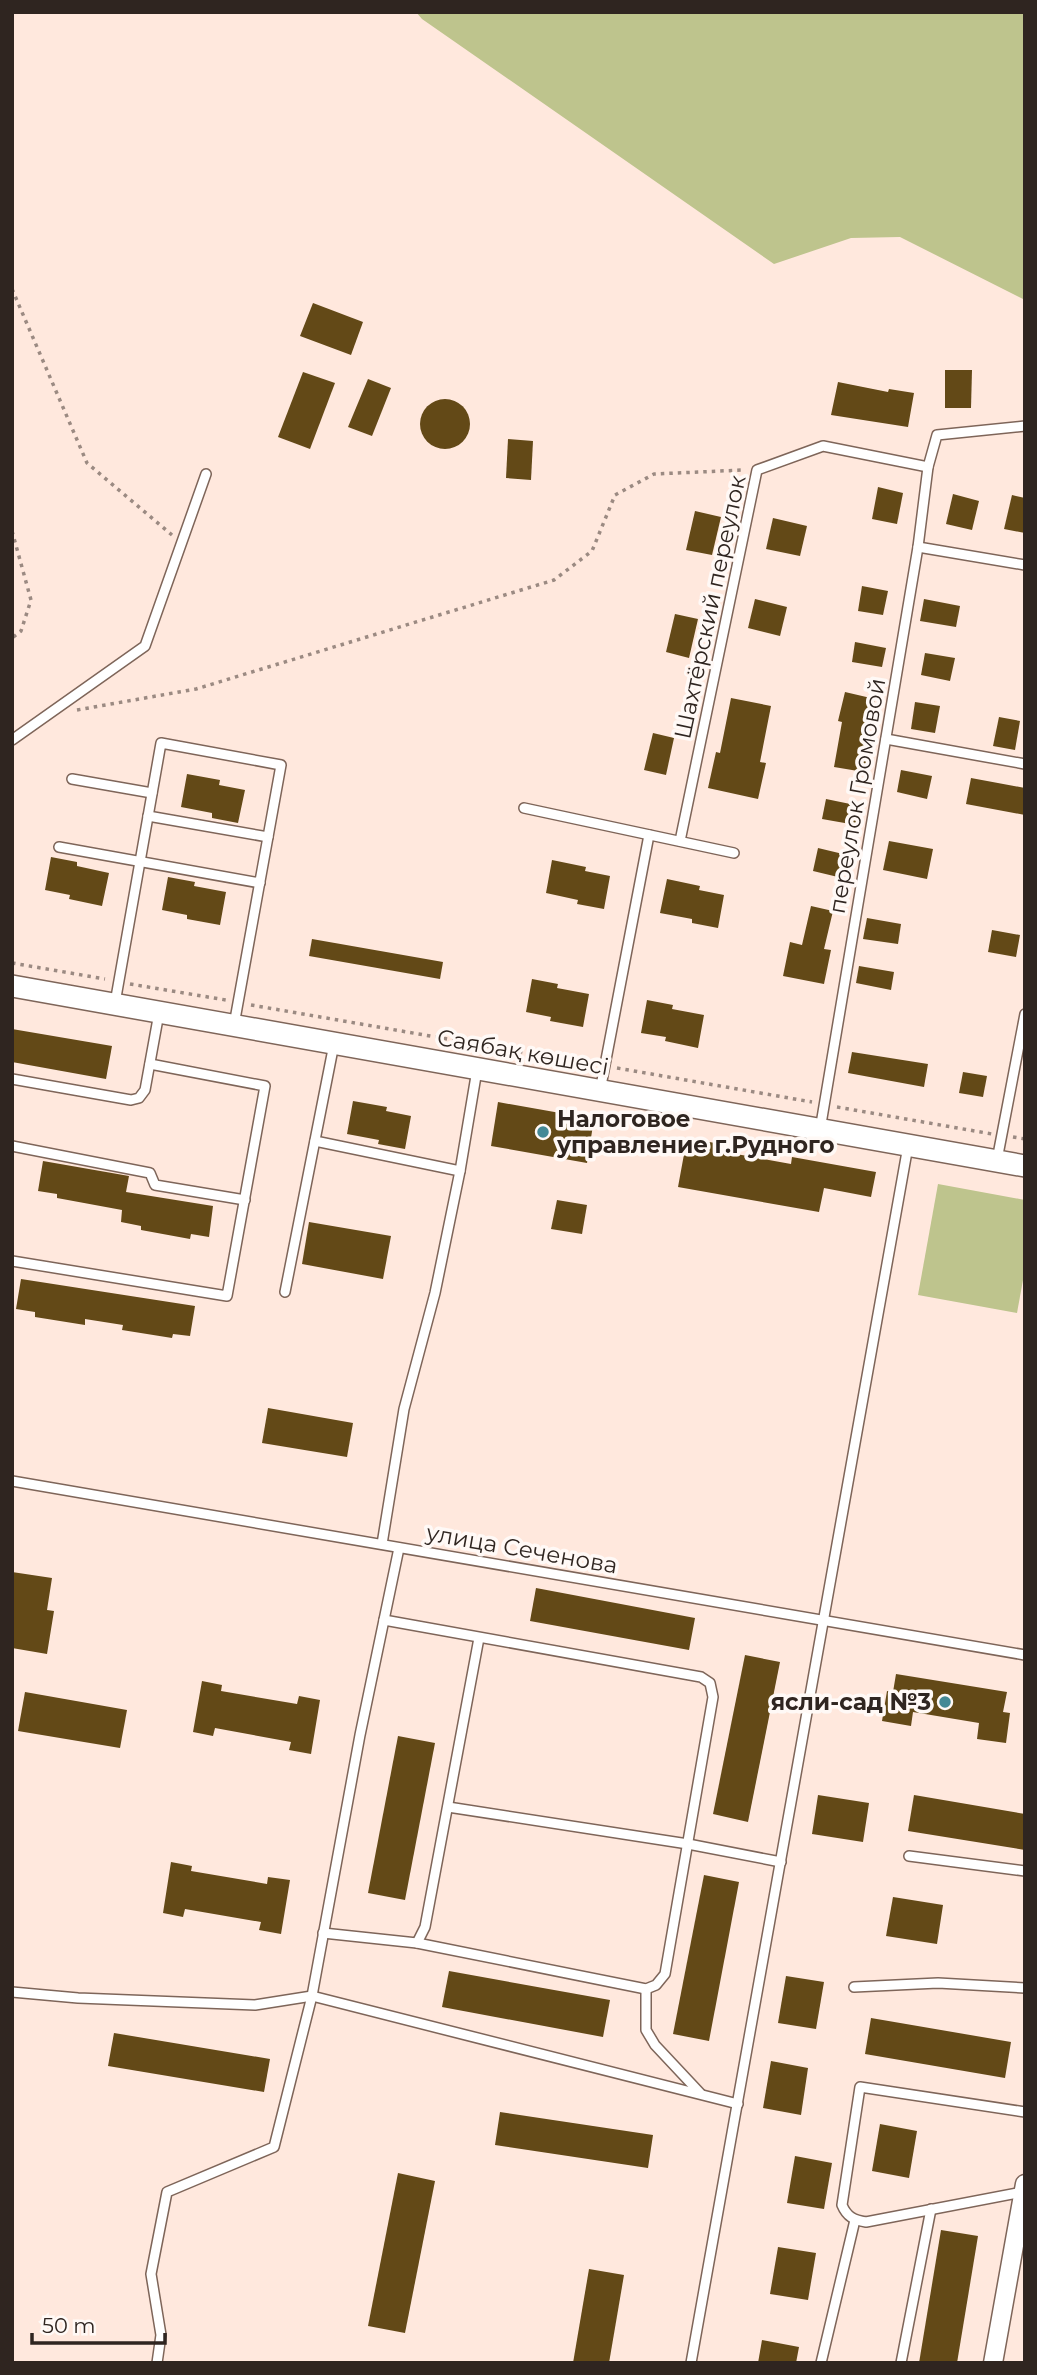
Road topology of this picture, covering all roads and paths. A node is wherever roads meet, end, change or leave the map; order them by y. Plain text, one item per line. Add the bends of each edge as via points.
1 (12, 289) edge
2 (1025, 426) edge
3 (928, 467) junction
4 (757, 470) junction
5 (206, 474) dead end
6 (12, 531) edge
7 (182, 543) junction
8 (918, 547) junction
9 (1025, 565) edge
10 (12, 638) edge
11 (47, 716) junction
12 (886, 739) junction
13 (12, 740) edge
14 (1025, 764) edge
15 (72, 779) dead end
16 (152, 793) junction
17 (524, 808) dead end
18 (148, 816) junction
19 (649, 835) junction
20 (268, 837) junction
21 (680, 841) junction
22 (59, 847) dead end
23 (734, 853) dead end
24 (140, 862) junction
25 (260, 883) junction
26 (12, 963) edge
27 (119, 982) junction
28 (12, 986) edge
29 (239, 1002) junction
30 (114, 1005) junction
31 (159, 1013) junction
32 (1025, 1014) edge
33 (234, 1027) junction
34 (334, 1044) junction
35 (149, 1064) junction
36 (605, 1066) junction
37 (477, 1070) junction
38 (12, 1079) edge
39 (600, 1093) junction
40 (824, 1104) junction
41 (820, 1131) junction
42 (1002, 1135) junction
43 (1025, 1139) edge
44 (315, 1141) junction
45 (12, 1146) edge
46 (908, 1146) junction
47 (997, 1162) junction
48 (1025, 1166) edge
49 (460, 1171) junction
50 (245, 1200) junction
51 (12, 1261) edge
52 (285, 1292) dead end
53 (12, 1481) edge
54 (382, 1544) junction
55 (399, 1548) junction
56 (384, 1620) junction
57 (824, 1621) junction
58 (479, 1638) junction
59 (1025, 1655) edge
60 (448, 1807) junction
61 (688, 1844) junction
62 (909, 1856) dead end
63 (781, 1861) junction
64 (1025, 1871) edge
65 (323, 1933) junction
66 (417, 1943) junction
67 (854, 1987) dead end
68 (1025, 1988) edge
69 (646, 1989) junction
70 (12, 1992) edge
71 (312, 1996) junction
72 (701, 2095) junction
73 (738, 2104) junction
74 (1025, 2112) edge
75 (1024, 2188) edge
76 (931, 2209) junction
77 (855, 2220) junction
78 (158, 2363) edge
79 (691, 2363) edge
80 (821, 2363) edge
81 (901, 2363) edge
82 (993, 2363) edge

1 - 7 path via 87,463
2 - 3 lane, переулок Громовой via 937,435
3 - 4 lane, Шахтёрский переулок via 823,446
3 - 8 lane, переулок Громовой
4 - 11 path via 654,474 615,495 592,551 554,580 196,689
4 - 21 lane, Шахтёрский переулок
5 - 7 lane
6 - 10 path via 30,600 21,631
7 - 11 lane via 145,646
8 - 9 lane
8 - 12 lane, переулок Громовой
11 - 13 lane
12 - 14 lane
12 - 40 lane, переулок Громовой
15 - 16 lane
16 - 18 lane
16 - 20 lane via 161,743 281,765
17 - 19 lane
18 - 20 lane
18 - 24 lane
19 - 21 lane
19 - 36 lane
20 - 25 lane
21 - 23 lane
22 - 24 lane
24 - 25 lane
24 - 27 lane
25 - 29 lane
26 - 27 path
27 - 29 path
27 - 30 lane
28 - 30 street, Саябақ көшесі
29 - 33 lane
29 - 36 path
30 - 31 street, Саябақ көшесі
31 - 33 street, Саябақ көшесі
31 - 35 lane
32 - 42 lane
33 - 34 street, Саябақ көшесі
34 - 37 street, Саябақ көшесі
34 - 44 lane
35 - 38 lane via 145,1090 131,1100
35 - 50 lane via 265,1086
36 - 39 lane
36 - 40 path
37 - 39 street, Саябақ көшесі
37 - 49 lane
39 - 41 street, Саябақ көшесі
40 - 41 lane, переулок Громовой
40 - 42 path
41 - 46 street, Саябақ көшесі
42 - 43 path
42 - 47 lane
44 - 49 lane
44 - 52 lane
45 - 50 lane via 150,1173 155,1185
46 - 47 street, Саябақ көшесі
46 - 57 lane
47 - 48 street, Саябақ көшесі
49 - 54 lane via 435,1293 404,1409
50 - 51 lane via 227,1296
53 - 54 lane, улица Сеченова
54 - 55 lane, улица Сеченова
55 - 56 lane
55 - 57 lane, улица Сеченова
56 - 58 lane
56 - 65 lane
57 - 59 lane, улица Сеченова
57 - 63 lane
58 - 60 lane
58 - 61 lane via 701,1677 710,1683 713,1697
60 - 61 lane
60 - 66 lane via 425,1927
61 - 63 lane
61 - 69 lane via 665,1974 656,1986
62 - 64 lane
63 - 73 lane
65 - 66 lane
65 - 71 lane
66 - 69 lane
67 - 68 lane via 938,1983
69 - 72 lane via 646,2030
70 - 71 lane via 255,2005
71 - 72 lane
71 - 78 lane via 274,2147 167,2192 152,2274 161,2335
72 - 73 lane
73 - 79 lane
74 - 77 lane via 860,2087 842,2205
75 - 76 lane
75 - 82 street
76 - 77 lane via 866,2222
76 - 81 lane
77 - 80 lane

